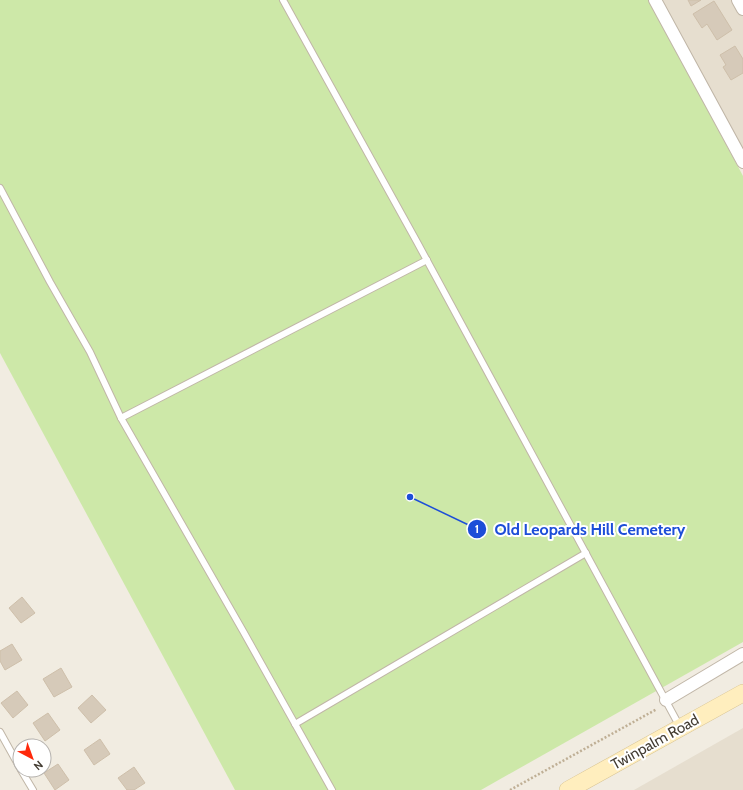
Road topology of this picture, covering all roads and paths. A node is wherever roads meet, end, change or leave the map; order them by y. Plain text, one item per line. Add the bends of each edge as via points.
1 (283, 0) edge
2 (655, 0) edge
3 (738, 0) edge
4 (743, 9) edge
5 (743, 162) edge
6 (0, 188) edge
7 (427, 260) junction
8 (121, 418) junction
9 (586, 553) junction
10 (743, 654) edge
11 (743, 693) edge
12 (667, 701) junction
13 (295, 724) junction
14 (681, 728) junction
15 (0, 732) edge
16 (12, 753) edge
17 (26, 778) edge
18 (32, 790) edge
19 (332, 790) edge
20 (510, 790) edge
21 (568, 790) edge

1 - 7 lane
2 - 5 street
3 - 4 street
6 - 8 lane via 90,352
7 - 8 lane
7 - 9 lane
8 - 13 lane
9 - 12 lane
9 - 13 lane
10 - 12 street
11 - 14 main road, Twinpalm Road
12 - 14 lane
12 - 20 path
13 - 19 lane
14 - 21 main road, Twinpalm Road
15 - 16 lane
17 - 18 lane

